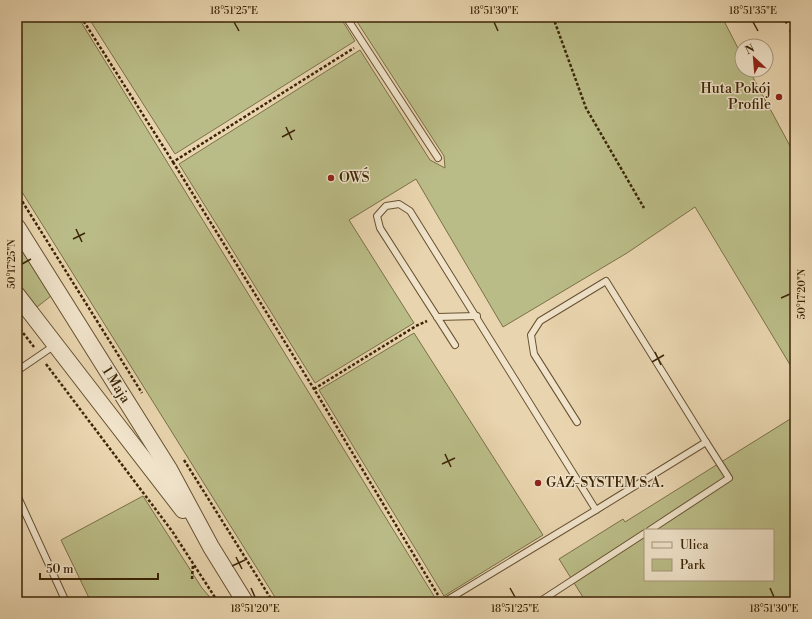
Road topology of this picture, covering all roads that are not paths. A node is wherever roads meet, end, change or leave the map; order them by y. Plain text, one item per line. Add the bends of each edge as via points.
1 (346, 17) edge
2 (438, 158) dead end
3 (17, 226) edge
4 (17, 296) edge
5 (477, 316) junction
6 (437, 317) junction
7 (55, 345) junction
8 (455, 345) dead end
9 (17, 371) edge
10 (577, 422) dead end
11 (706, 442) junction
12 (17, 495) edge
13 (596, 510) junction
14 (652, 529) edge
15 (644, 534) edge
16 (211, 547) junction
17 (66, 602) edge
18 (245, 602) edge
19 (444, 602) edge
20 (539, 602) edge

1 - 2 lane
3 - 16 street, 1 Maja via 169,469
4 - 7 street, 1 Maja
5 - 6 lane
5 - 6 lane via 410,211 399,204 386,206 377,216 380,228
5 - 13 lane
6 - 8 lane
7 - 9 lane
7 - 16 street, 1 Maja
10 - 11 lane via 534,354 531,335 540,321 606,281
11 - 13 lane
11 - 14 lane via 729,478
12 - 17 lane
13 - 19 lane
15 - 20 lane
16 - 18 street, 1 Maja

